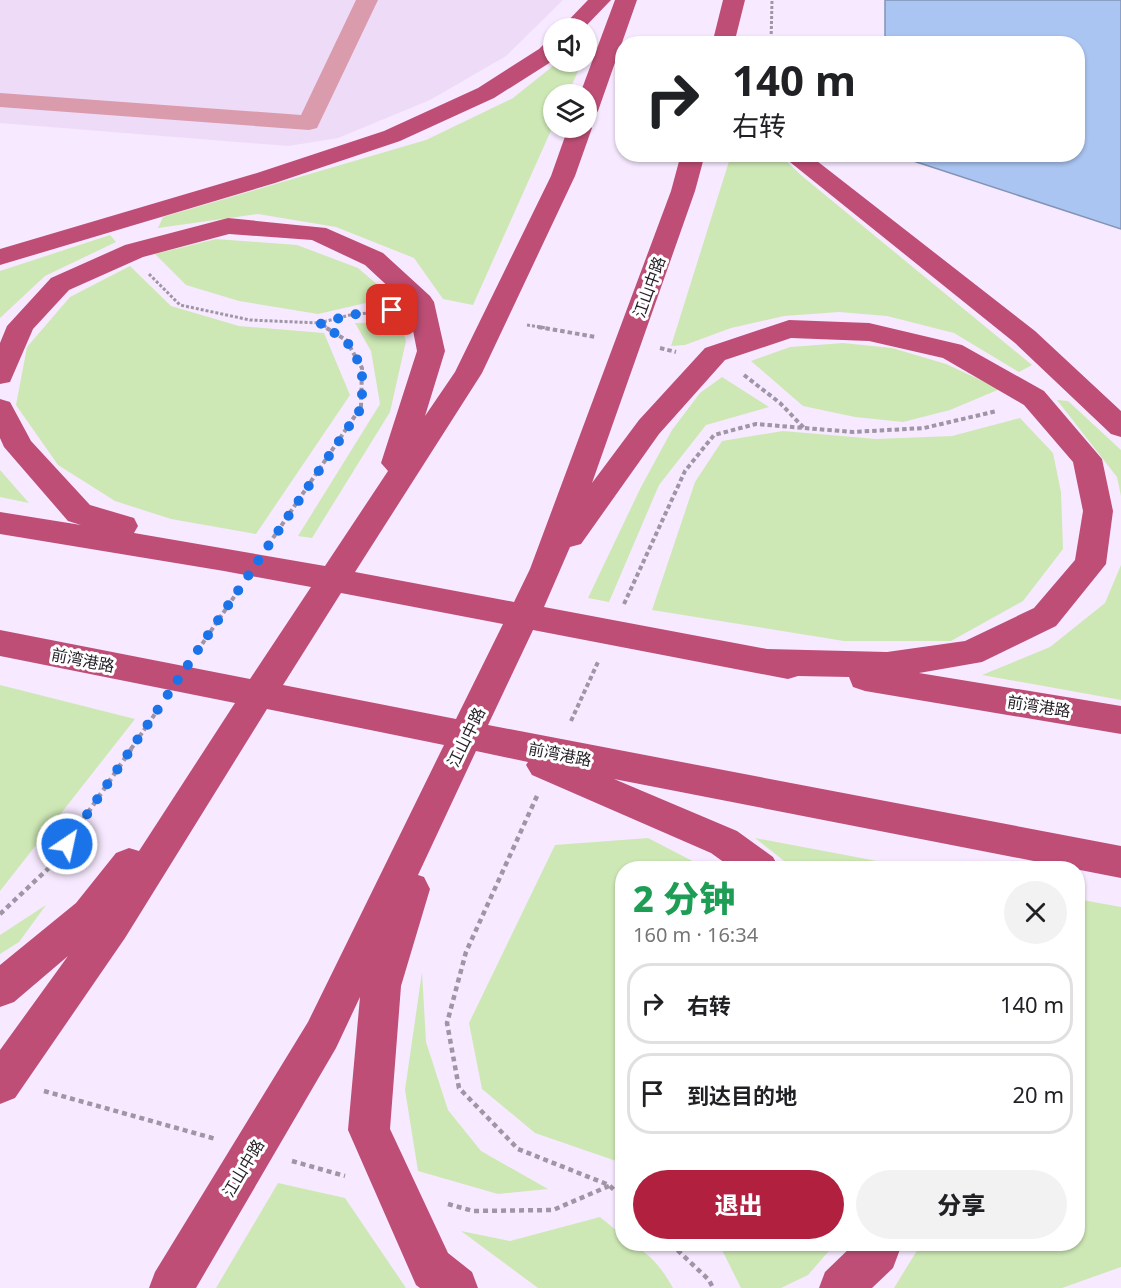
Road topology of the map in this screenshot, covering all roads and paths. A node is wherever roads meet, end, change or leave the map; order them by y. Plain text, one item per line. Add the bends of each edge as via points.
1 (367, 0) edge
2 (600, 0) edge
3 (627, 0) edge
4 (735, 0) edge
5 (772, 0) edge
6 (582, 18) edge
7 (725, 36) edge
8 (744, 36) edge
9 (771, 36) edge
10 (543, 57) edge
11 (596, 84) edge
12 (0, 100) edge
13 (576, 138) edge
14 (691, 162) edge
15 (802, 162) edge
16 (0, 257) edge
17 (145, 266) dead end
18 (392, 310) dead end
19 (516, 323) dead end
20 (320, 324) junction
21 (597, 337) dead end
22 (655, 347) dead end
23 (677, 352) dead end
24 (741, 372) dead end
25 (0, 375) edge
26 (362, 407) joint
27 (1002, 407) dead end
28 (0, 409) edge
29 (1121, 427) edge
30 (804, 428) junction
31 (383, 502) junction
32 (0, 523) edge
33 (268, 546) dead end
34 (224, 559) junction
35 (546, 569) junction
36 (241, 586) dead end
37 (620, 613) dead end
38 (0, 643) edge
39 (600, 657) dead end
40 (766, 662) junction
41 (0, 664) edge
42 (192, 668) junction
43 (160, 705) dead end
44 (1121, 720) edge
45 (571, 722) dead end
46 (236, 729) junction
47 (482, 738) junction
48 (442, 786) junction
49 (541, 788) dead end
50 (750, 861) edge
51 (1121, 862) edge
52 (0, 914) edge
53 (0, 989) edge
54 (0, 1084) edge
55 (34, 1088) dead end
56 (225, 1142) dead end
57 (281, 1158) dead end
58 (349, 1177) dead end
59 (609, 1185) junction
60 (615, 1191) edge
61 (439, 1202) dead end
62 (678, 1251) edge
63 (877, 1251) edge
64 (171, 1288) edge
65 (456, 1288) edge
66 (713, 1288) edge
67 (841, 1288) edge

1 - 12 lane via 309,123
2 - 6 main road
3 - 11 main road
4 - 7 main road
4 - 8 main road
5 - 9 path
10 - 16 main road via 486,93 392,136
13 - 31 main road via 563,176 468,373
14 - 35 main road, 江山中路
15 - 29 main road via 1025,337
17 - 20 path via 149,275 180,305 250,320
18 - 20 path via 350,315
19 - 21 path
20 - 26 path via 346,340 362,368
22 - 23 path
24 - 30 path
25 - 31 main road via 21,326 60,284 134,251 228,226 318,233 374,259 421,302 431,351
26 - 33 path
27 - 30 path via 993,413 924,428 853,432
28 - 34 main road via 19,447 79,513
30 - 37 path via 756,424 714,435 685,471
31 - 46 main road
32 - 34 main road, 前湾港路
34 - 40 main road, 前湾港路
35 - 40 main road via 649,427 715,354 789,329 870,332 952,351 1034,398 1087,459 1098,511 1090,564 1045,616 970,653 887,665
35 - 48 main road, 江山中路
36 - 42 path
38 - 42 main road, 前湾港路
39 - 45 path
40 - 44 main road, 前湾港路
41 - 42 main road
42 - 47 main road, 前湾港路
43 - 52 path via 53,864
46 - 53 main road via 89,915
46 - 54 main road via 112,926
47 - 50 main road via 724,842
47 - 51 main road, 前湾港路
48 - 64 main road, 江山中路 via 322,1035
48 - 65 main road via 381,986 369,1130 432,1269
49 - 59 path via 466,951 447,1023 459,1088 518,1149
55 - 56 path
57 - 58 path
59 - 60 path
59 - 61 path via 553,1210 473,1211
62 - 66 path
63 - 67 main road

